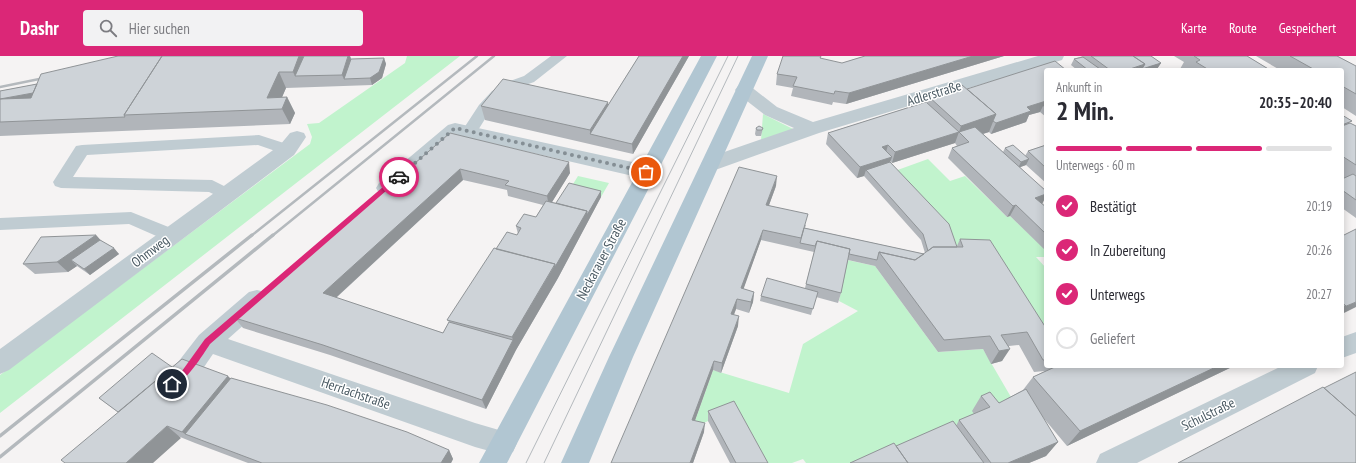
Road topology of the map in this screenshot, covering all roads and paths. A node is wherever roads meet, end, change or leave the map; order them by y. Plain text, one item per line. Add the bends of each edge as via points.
1 (560, 56) edge
2 (709, 56) edge
3 (760, 56) edge
4 (1056, 56) edge
5 (744, 90) junction
6 (812, 129) junction
7 (462, 130) junction
8 (292, 143) joint
9 (711, 164) junction
10 (646, 172) junction
11 (226, 194) junction
12 (371, 201) edge
13 (0, 224) edge
14 (170, 235) junction
15 (274, 284) edge
16 (208, 342) junction
17 (1356, 342) edge
18 (1344, 347) edge
19 (0, 363) edge
20 (1302, 368) edge
21 (155, 398) edge
22 (499, 453) edge
23 (575, 463) edge
24 (1110, 463) edge

1 - 7 lane via 529,79 497,94
2 - 10 main road, Neckarauer Straße
3 - 5 main road
4 - 6 street, Adlerstraße
5 - 6 street via 771,111
5 - 9 main road
6 - 9 street, Adlerstraße
7 - 10 street
7 - 12 street
8 - 11 street, Ohmweg
8 - 11 lane via 259,140 82,150 61,182 212,186
9 - 23 main road via 621,357
10 - 22 main road, Neckarauer Straße
11 - 14 street, Ohmweg
13 - 14 lane via 131,218
14 - 19 street, Ohmweg
15 - 16 street
16 - 21 street via 184,374
16 - 22 street, Herrlachstraße via 475,435
17 - 18 street
20 - 24 street, Schulstraße

